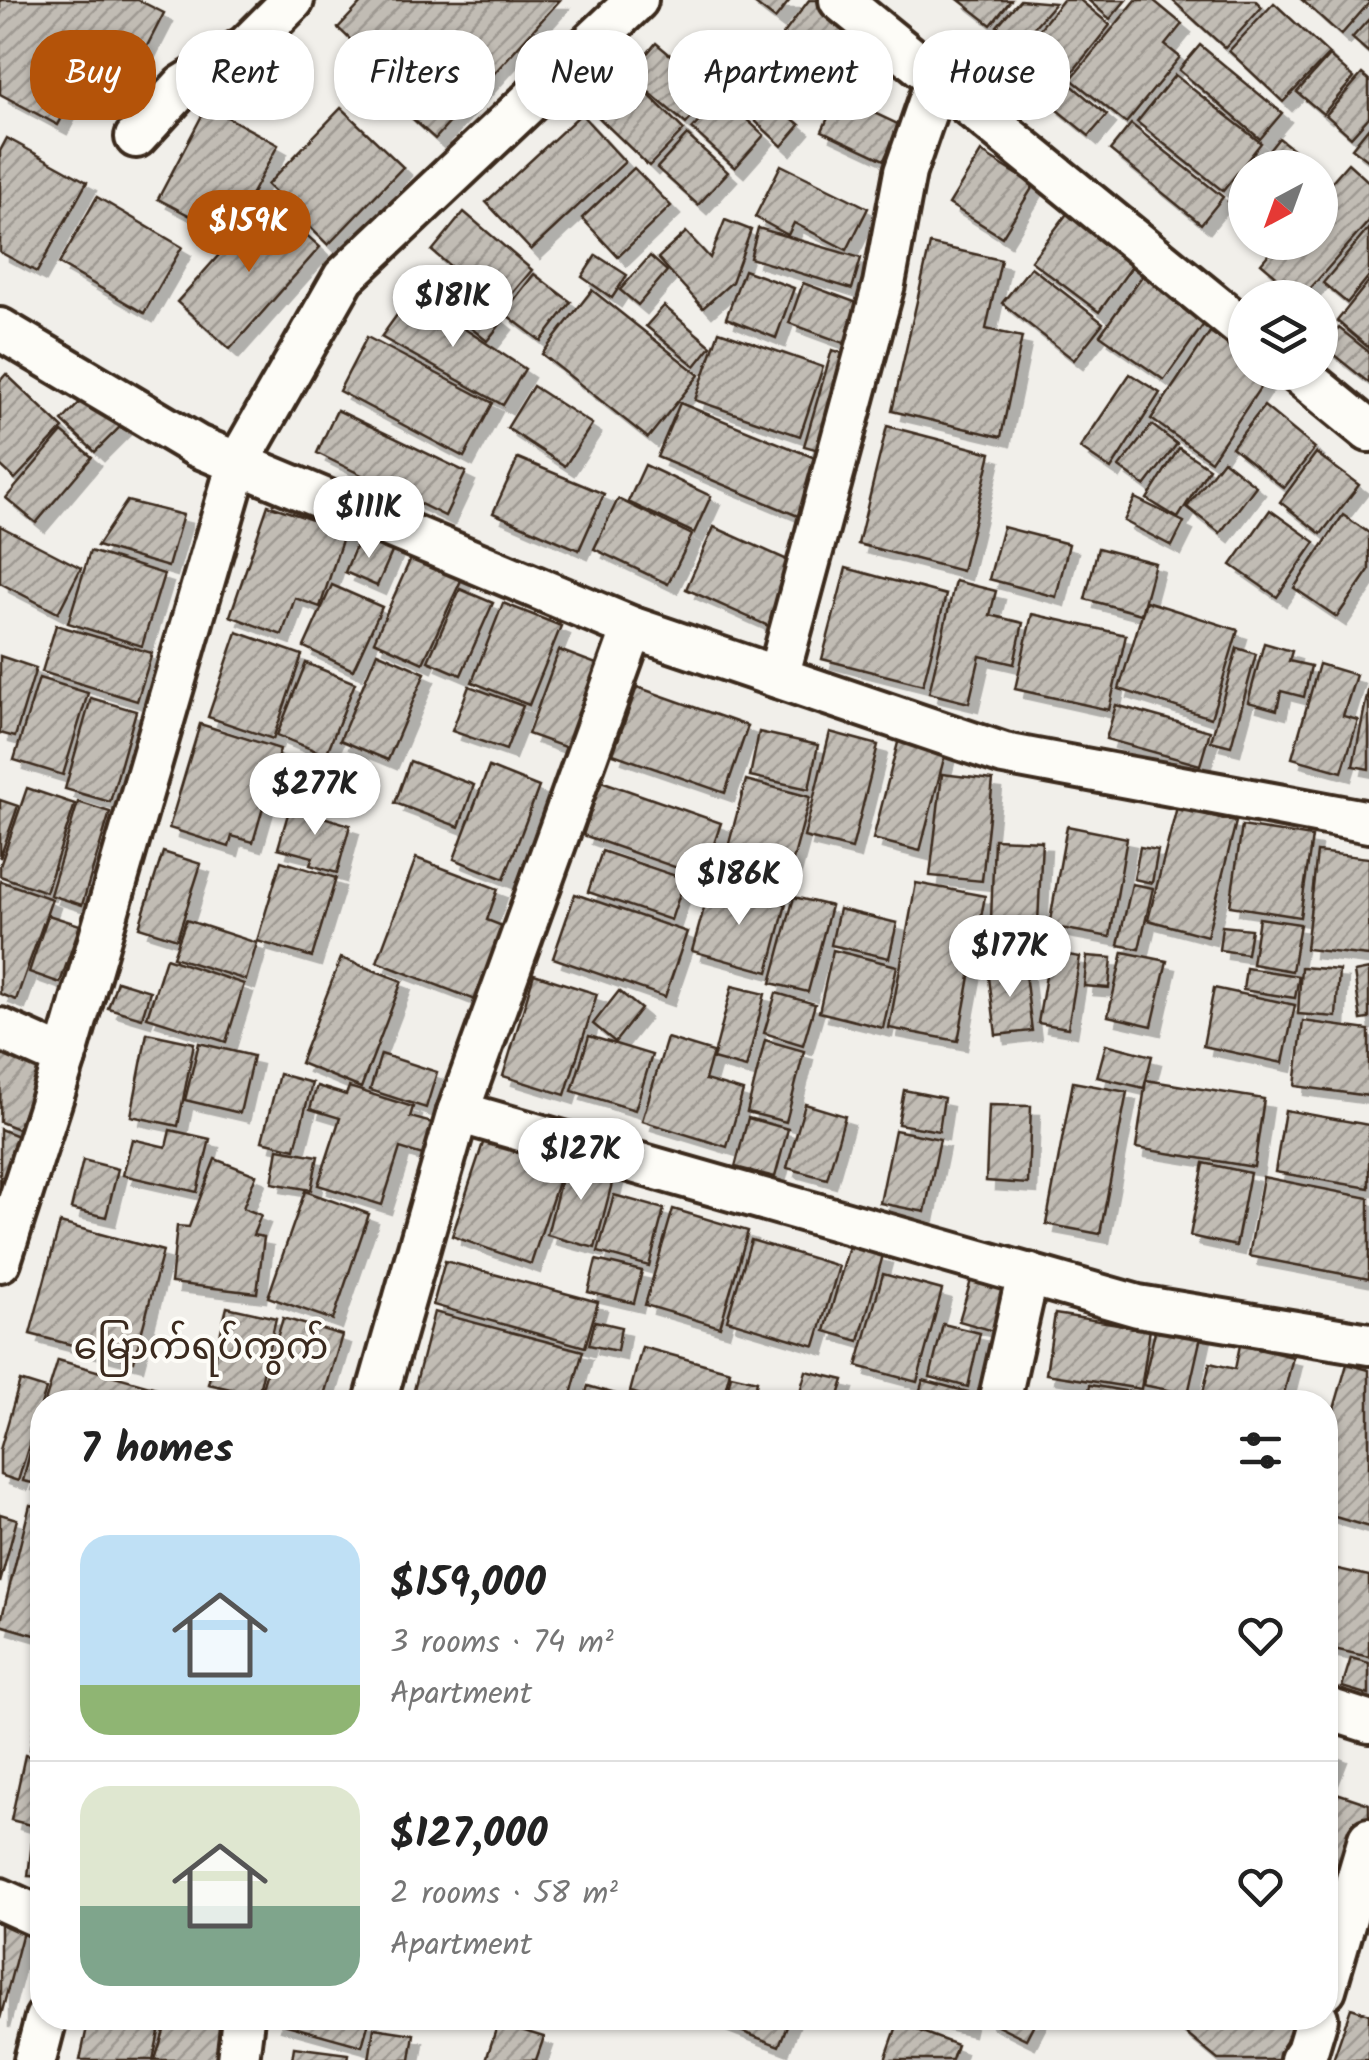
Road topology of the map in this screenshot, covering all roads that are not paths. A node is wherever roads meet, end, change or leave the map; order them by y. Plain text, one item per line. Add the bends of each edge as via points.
1 (293, 0) edge
2 (638, 0) edge
3 (840, 0) edge
4 (913, 59) edge
5 (923, 120) edge
6 (987, 120) edge
7 (136, 137) dead end
8 (1228, 316) edge
9 (0, 330) edge
10 (1319, 390) edge
11 (1369, 431) edge
12 (238, 464) junction
13 (633, 628) junction
14 (778, 677) junction
15 (1369, 822) edge
16 (0, 1029) edge
17 (66, 1058) junction
18 (458, 1112) junction
19 (0, 1262) edge
20 (1028, 1274) junction
21 (1369, 1344) edge
22 (378, 1390) edge
23 (1002, 1390) edge
24 (1338, 1712) edge
25 (1369, 1722) edge
26 (1369, 1838) edge
27 (0, 1899) edge
28 (30, 1913) edge
29 (1338, 1944) edge
30 (43, 2030) edge
31 (242, 2030) edge
32 (1312, 2030) edge
33 (35, 2060) edge
34 (238, 2060) edge
35 (1301, 2060) edge

1 - 7 street via 247,46 182,86
2 - 12 street via 344,277
3 - 4 street
5 - 14 street
6 - 8 street
9 - 12 street
10 - 11 street
12 - 13 street
12 - 17 street
13 - 14 street
13 - 18 street
14 - 15 street via 1004,754
16 - 17 street
17 - 19 street
18 - 20 street
18 - 22 street
20 - 21 street via 1138,1306
20 - 23 street
24 - 25 street
26 - 29 street
27 - 28 street
30 - 33 street
31 - 34 street
32 - 35 street

